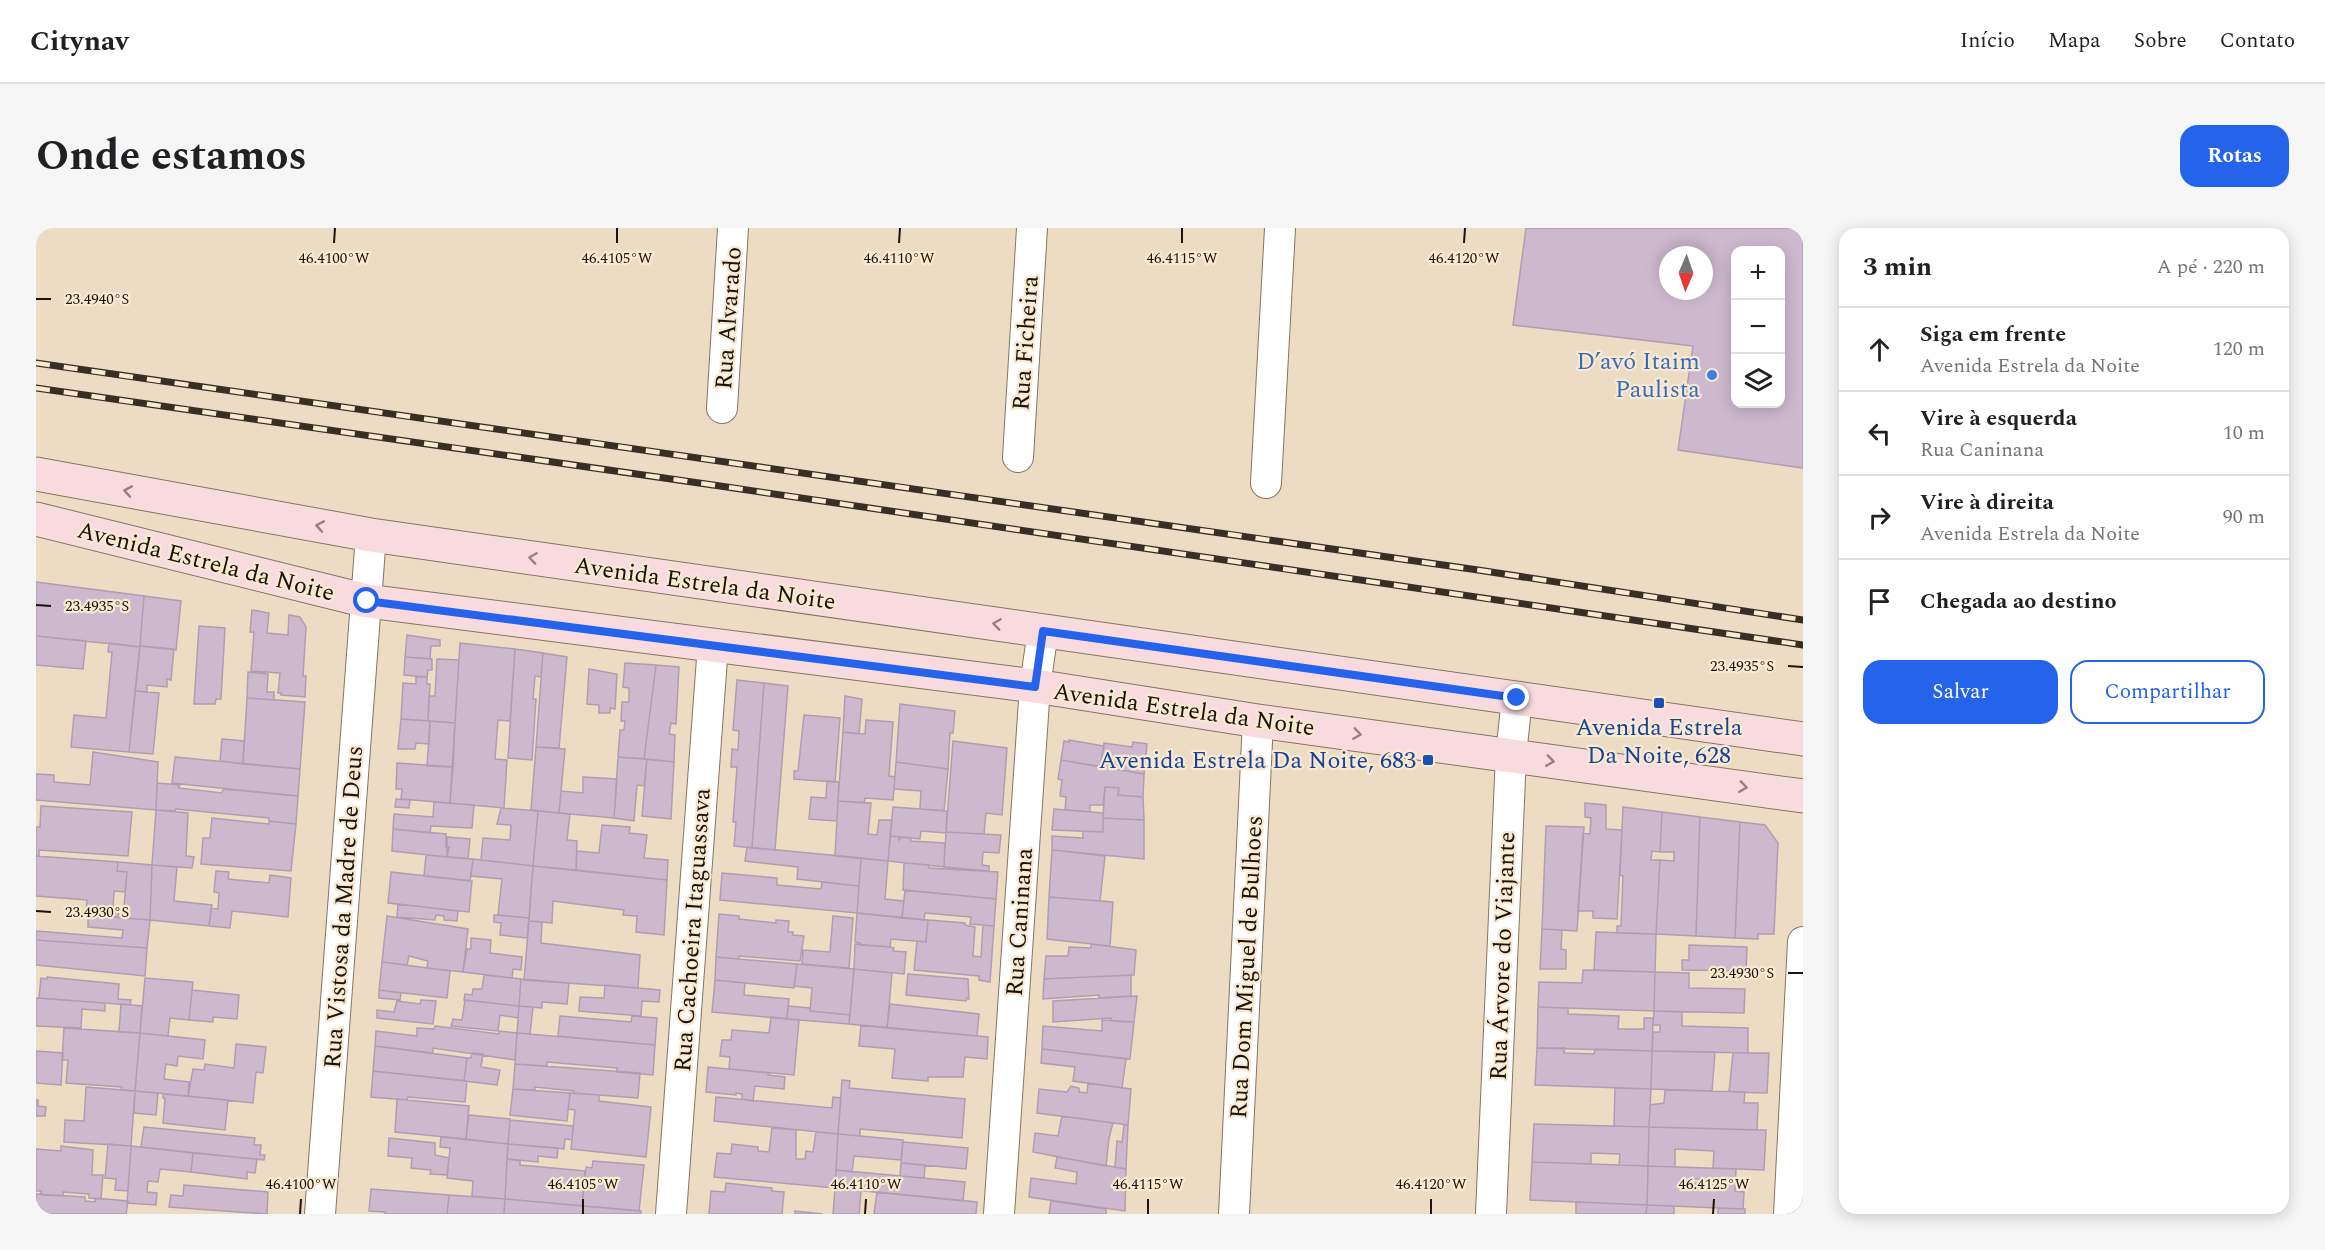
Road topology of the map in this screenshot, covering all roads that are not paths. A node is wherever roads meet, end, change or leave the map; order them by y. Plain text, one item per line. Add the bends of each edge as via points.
1 (734, 228) edge
2 (1032, 228) edge
3 (1280, 228) edge
4 (722, 408) dead end
5 (1018, 457) dead end
6 (36, 474) edge
7 (1266, 483) dead end
8 (36, 519) edge
9 (371, 535) junction
10 (367, 601) junction
11 (1043, 631) junction
12 (713, 645) junction
13 (1035, 687) junction
14 (1517, 698) junction
15 (1258, 721) junction
16 (1803, 739) edge
17 (1511, 755) junction
18 (1803, 796) edge
19 (1803, 942) edge
20 (320, 1214) edge
21 (671, 1214) edge
22 (999, 1214) edge
23 (1234, 1214) edge
24 (1491, 1214) edge
25 (1789, 1214) edge

1 - 4 street, Rua Alvarado
2 - 5 street, Rua Ficheira
3 - 7 street
9 -> 6 street, Avenida Estrela da Noite
8 - 10 street, Avenida Estrela da Noite
9 - 10 street, Rua Vistosa da Madre de Deus
11 -> 9 street, Avenida Estrela da Noite
10 - 12 street, Avenida Estrela da Noite
10 - 20 street, Rua Vistosa da Madre de Deus
11 - 13 street, Rua Caninana
11 - 14 street, Avenida Estrela da Noite
12 - 13 street, Avenida Estrela da Noite
12 - 21 street, Rua Cachoeira Itaguassava
13 - 15 street, Avenida Estrela da Noite
13 - 22 street, Rua Caninana
14 - 16 street, Avenida Estrela da Noite
14 - 17 street, Rua Árvore do Viajante
15 -> 17 street, Avenida Estrela da Noite
15 - 23 street, Rua Dom Miguel de Bulhoes
17 -> 18 street, Avenida Estrela da Noite
17 - 24 street, Rua Árvore do Viajante
19 - 25 street

